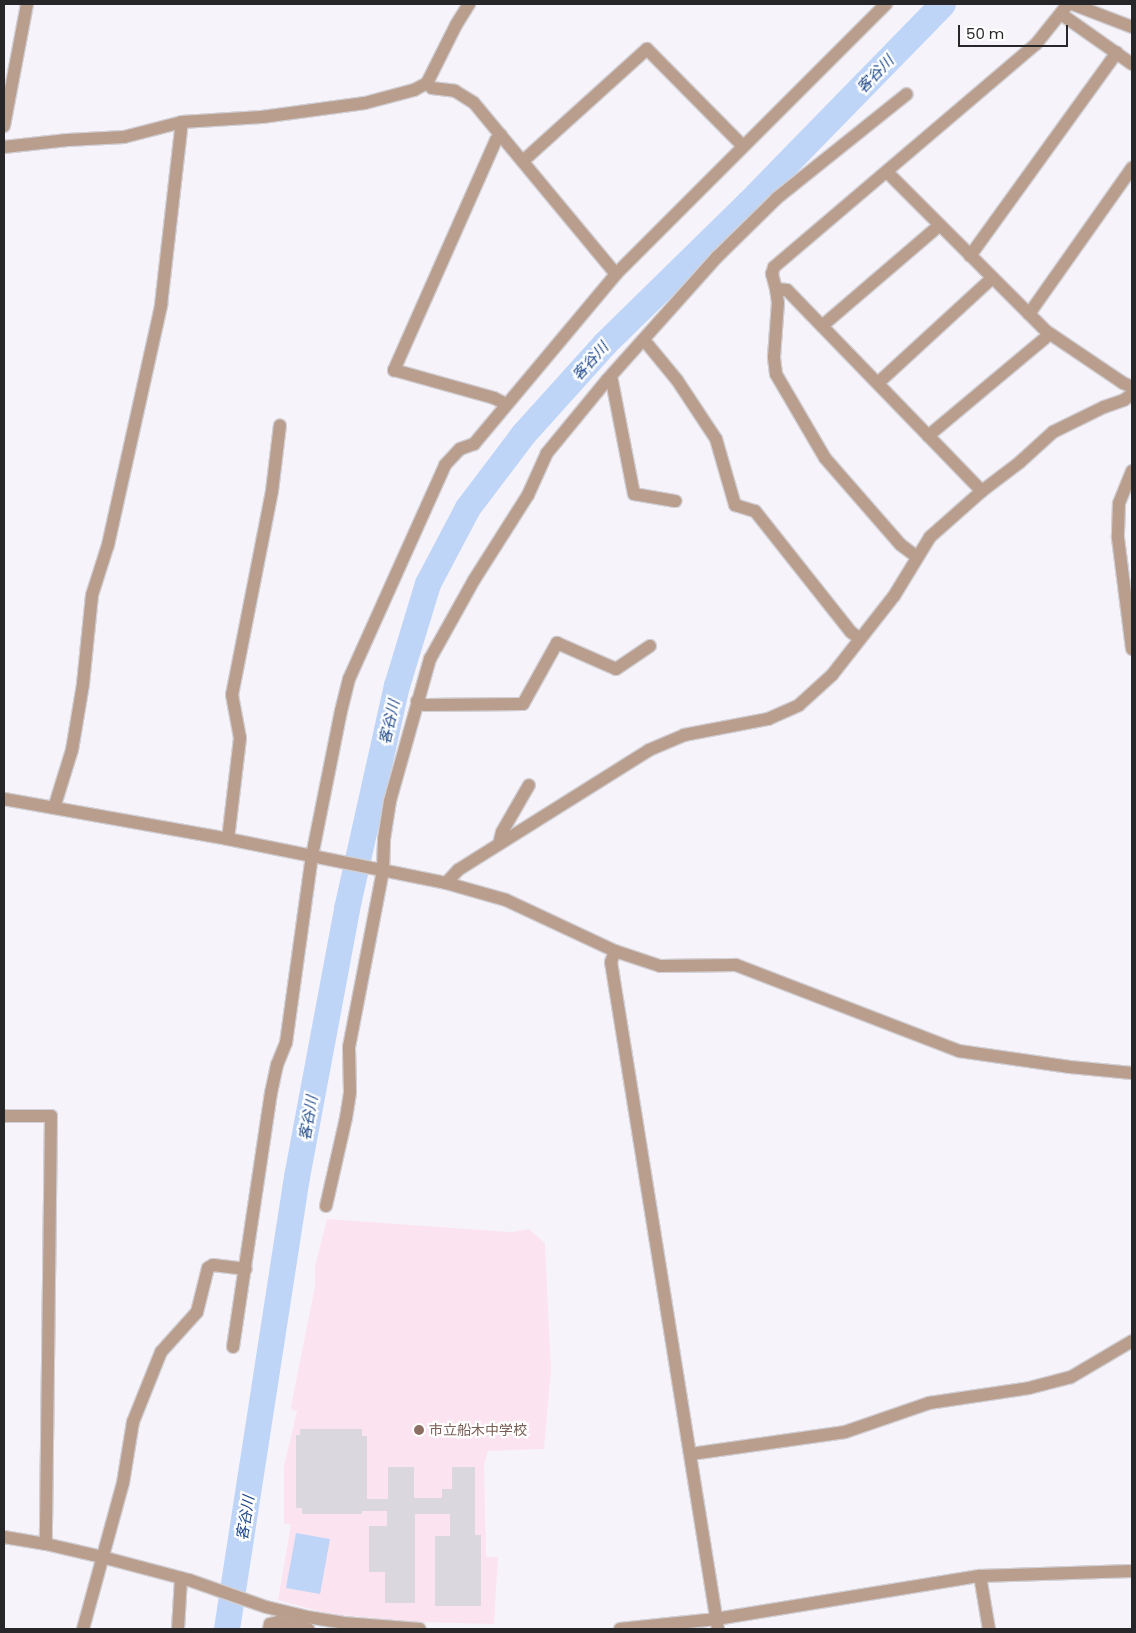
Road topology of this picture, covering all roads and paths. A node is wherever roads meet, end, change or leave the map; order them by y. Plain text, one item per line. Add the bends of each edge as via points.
1 (27, 4) edge
2 (469, 4) edge
3 (886, 4) edge
4 (1072, 4) edge
5 (1065, 9) edge
6 (1132, 27) edge
7 (1117, 52) junction
8 (1132, 64) edge
9 (427, 83) junction
10 (907, 94) dead end
11 (182, 122) junction
12 (4, 126) edge
13 (501, 135) junction
14 (743, 146) junction
15 (4, 147) edge
16 (523, 161) junction
17 (1132, 168) edge
18 (887, 172) junction
19 (940, 225) junction
20 (970, 256) junction
21 (616, 274) junction
22 (992, 278) junction
23 (776, 290) junction
24 (1029, 314) junction
25 (822, 326) junction
26 (1050, 334) junction
27 (644, 340) junction
28 (611, 376) junction
29 (878, 383) junction
30 (1132, 387) edge
31 (1132, 394) edge
32 (506, 404) junction
33 (280, 425) dead end
34 (928, 436) junction
35 (1132, 471) edge
36 (982, 491) junction
37 (675, 501) dead end
38 (918, 557) junction
39 (860, 639) junction
40 (650, 646) dead end
41 (1132, 648) edge
42 (417, 701) junction
43 (529, 785) dead end
44 (4, 800) edge
45 (54, 808) junction
46 (228, 839) junction
47 (499, 844) junction
48 (315, 856) junction
49 (379, 869) junction
50 (446, 882) junction
51 (615, 951) junction
52 (1132, 1073) edge
53 (4, 1116) edge
54 (326, 1206) dead end
55 (246, 1269) junction
56 (1132, 1341) edge
57 (233, 1347) dead end
58 (691, 1454) junction
59 (4, 1537) edge
60 (46, 1544) junction
61 (102, 1557) junction
62 (1132, 1571) edge
63 (980, 1576) junction
64 (185, 1579) junction
65 (717, 1624) edge
66 (341, 1626) edge
67 (83, 1629) edge
68 (178, 1629) edge
69 (269, 1629) edge
70 (308, 1629) edge
71 (420, 1629) edge
72 (620, 1629) edge
73 (989, 1629) edge

1 - 12 street
2 - 9 street
3 - 14 street
4 - 6 street
5 - 7 street
5 - 18 street via 1036,44
7 - 8 street
7 - 20 street
9 - 11 street via 414,90 365,103 262,117
9 - 13 street via 432,88 455,90 474,103
10 - 27 street via 777,198 717,257
11 - 15 street via 124,137
11 - 45 street via 161,305 108,545 92,595 72,750
13 - 16 street
13 - 32 street via 394,370
14 - 16 street via 647,49
14 - 21 street
16 - 21 street
17 - 24 street
18 - 19 street
18 - 23 street via 774,267 772,274
19 - 20 street
19 - 25 street
20 - 22 street
21 - 32 street
22 - 24 street
22 - 29 street
23 - 25 street via 787,290
23 - 38 street via 776,374 825,458 900,544
24 - 26 street
25 - 29 street
26 - 30 street
26 - 34 street
27 - 28 street
27 - 39 street via 677,380 716,438 734,505 755,511 851,632
28 - 37 street via 634,494
28 - 42 street via 547,453 528,495 474,580 430,660
29 - 34 street
31 - 36 street via 1053,432
32 - 48 street via 474,444 460,449 445,465 349,679
33 - 46 street via 272,491 232,695 240,738
34 - 36 street
35 - 41 street via 1119,504 1118,538
36 - 38 street via 930,537
38 - 39 street via 894,596
39 - 47 street via 832,675 799,705 768,719 684,735 649,750
40 - 42 street via 616,669 557,643 523,704 425,705
42 - 49 street via 390,802
43 - 47 street via 502,832
44 - 45 street
45 - 46 street
46 - 48 street
47 - 50 street via 458,870
48 - 49 street
48 - 55 street via 286,1043 271,1093
49 - 50 street
49 - 54 street via 350,1048 350,1092 346,1118
50 - 51 street via 506,900
51 - 52 street via 660,966 736,965 959,1051
51 - 58 street via 611,962
53 - 60 street via 51,1116
55 - 57 street
55 - 61 street via 213,1265 208,1268 197,1312 161,1352 132,1422 123,1483
56 - 58 street via 1071,1377 1038,1386 929,1403 845,1432
58 - 65 street
59 - 60 street
60 - 61 street
61 - 64 street
61 - 67 street
62 - 63 street
63 - 65 street
63 - 73 street
64 - 66 street via 266,1607
64 - 68 street
65 - 72 street
66 - 71 street
69 - 70 street via 270,1624 278,1622

